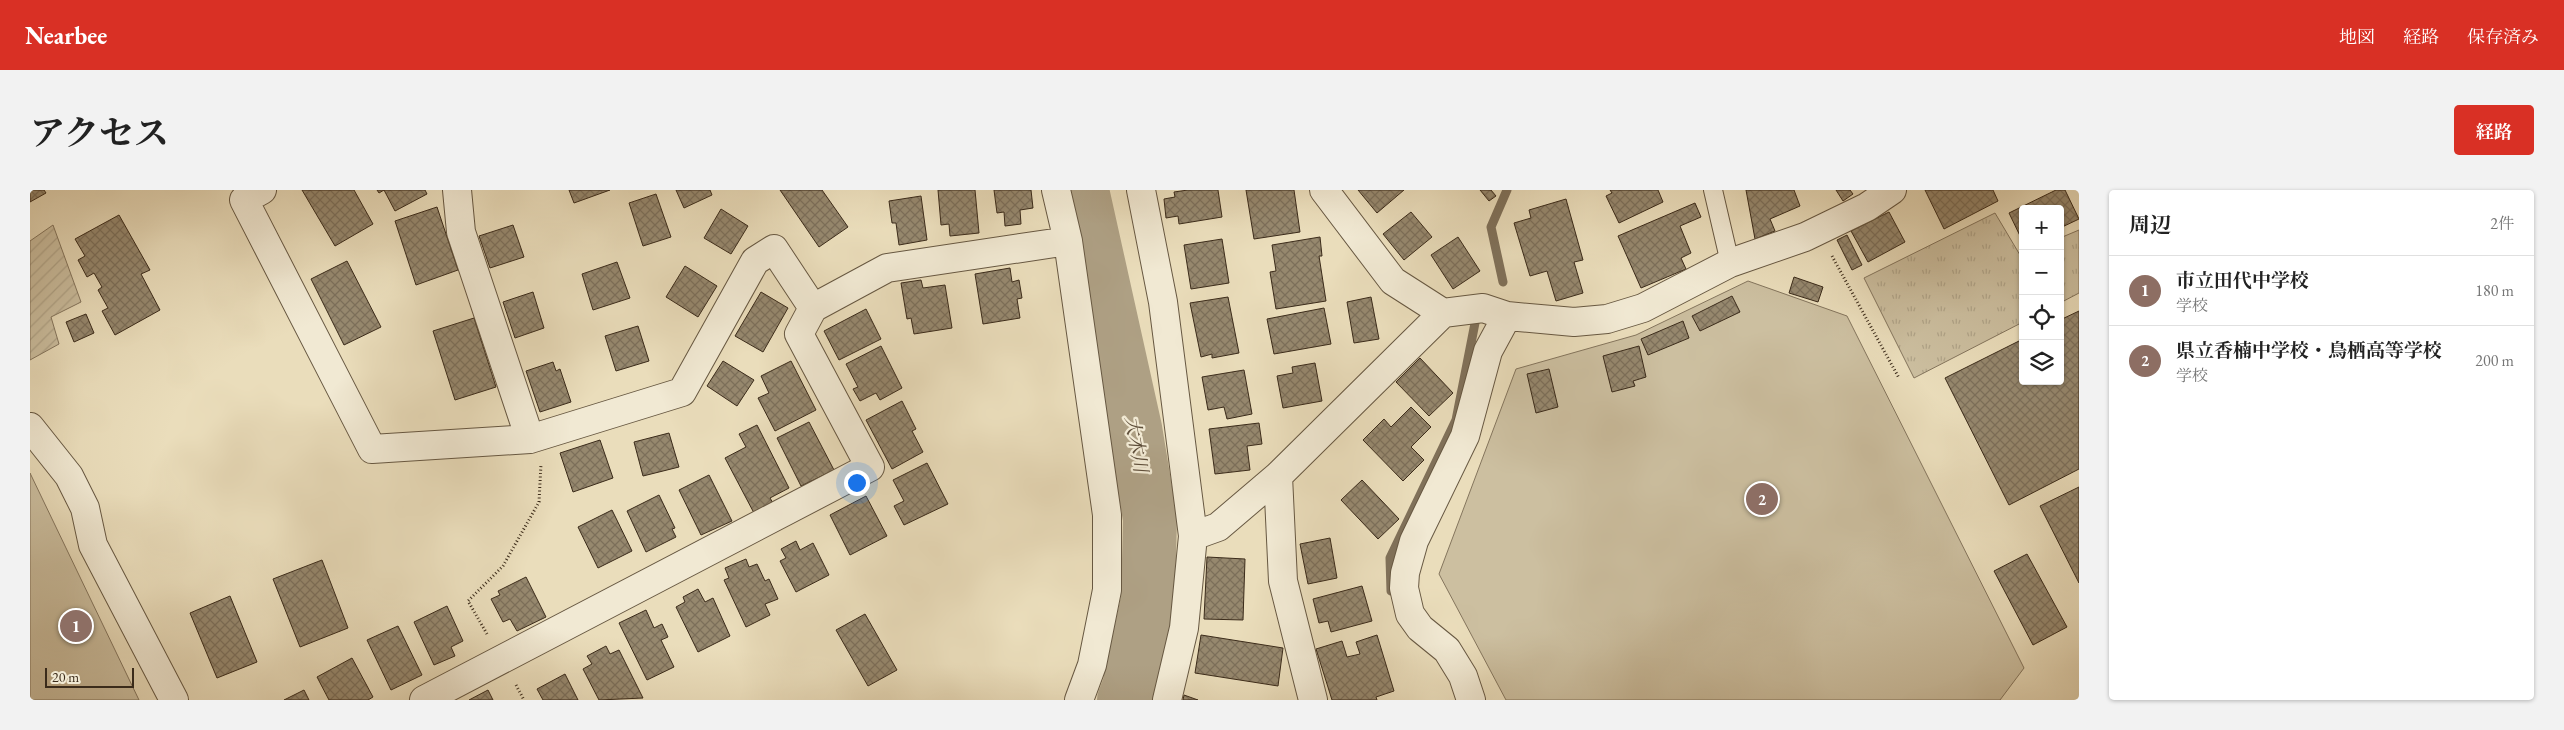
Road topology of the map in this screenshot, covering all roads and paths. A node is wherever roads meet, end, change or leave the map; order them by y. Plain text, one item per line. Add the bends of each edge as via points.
1 (262, 190) edge
2 (456, 190) edge
3 (1056, 190) edge
4 (1141, 190) edge
5 (1324, 190) edge
6 (1713, 190) edge
7 (1892, 190) edge
8 (1805, 237) junction
9 (1068, 241) junction
10 (1730, 263) junction
11 (813, 308) junction
12 (1442, 313) junction
13 (1507, 316) junction
14 (1899, 378) dead end
15 (30, 427) edge
16 (533, 438) junction
17 (1278, 476) junction
18 (1193, 536) junction
19 (501, 659) junction
20 (174, 700) edge
21 (424, 700) edge
22 (524, 700) edge
23 (1079, 700) edge
24 (1166, 700) edge
25 (1313, 700) edge
26 (1471, 700) edge

1 - 16 street via 244,200 372,449
2 - 16 street via 461,232
3 - 9 street
4 - 18 street via 1162,302
5 - 12 street via 1393,281
6 - 10 lane
7 - 8 street via 1867,207
8 - 10 street
8 - 14 path via 1831,254
9 - 11 street via 887,268
9 - 23 street via 1107,515 1107,590 1092,666
10 - 13 street via 1643,308 1607,319 1574,322
11 - 16 street via 774,249 755,261 682,392
11 - 19 street via 800,334 870,467
12 - 13 street via 1483,308
12 - 17 street
13 - 26 street via 1488,351 1465,436 1414,541 1405,573 1404,588 1410,614 1420,628 1447,650 1463,676
15 - 20 street via 69,476 85,508 93,545
16 - 19 path via 542,471 539,502 503,566 468,601
17 - 18 street via 1218,527
17 - 25 street via 1283,581
18 - 24 street via 1184,628
19 - 21 street
19 - 22 path

